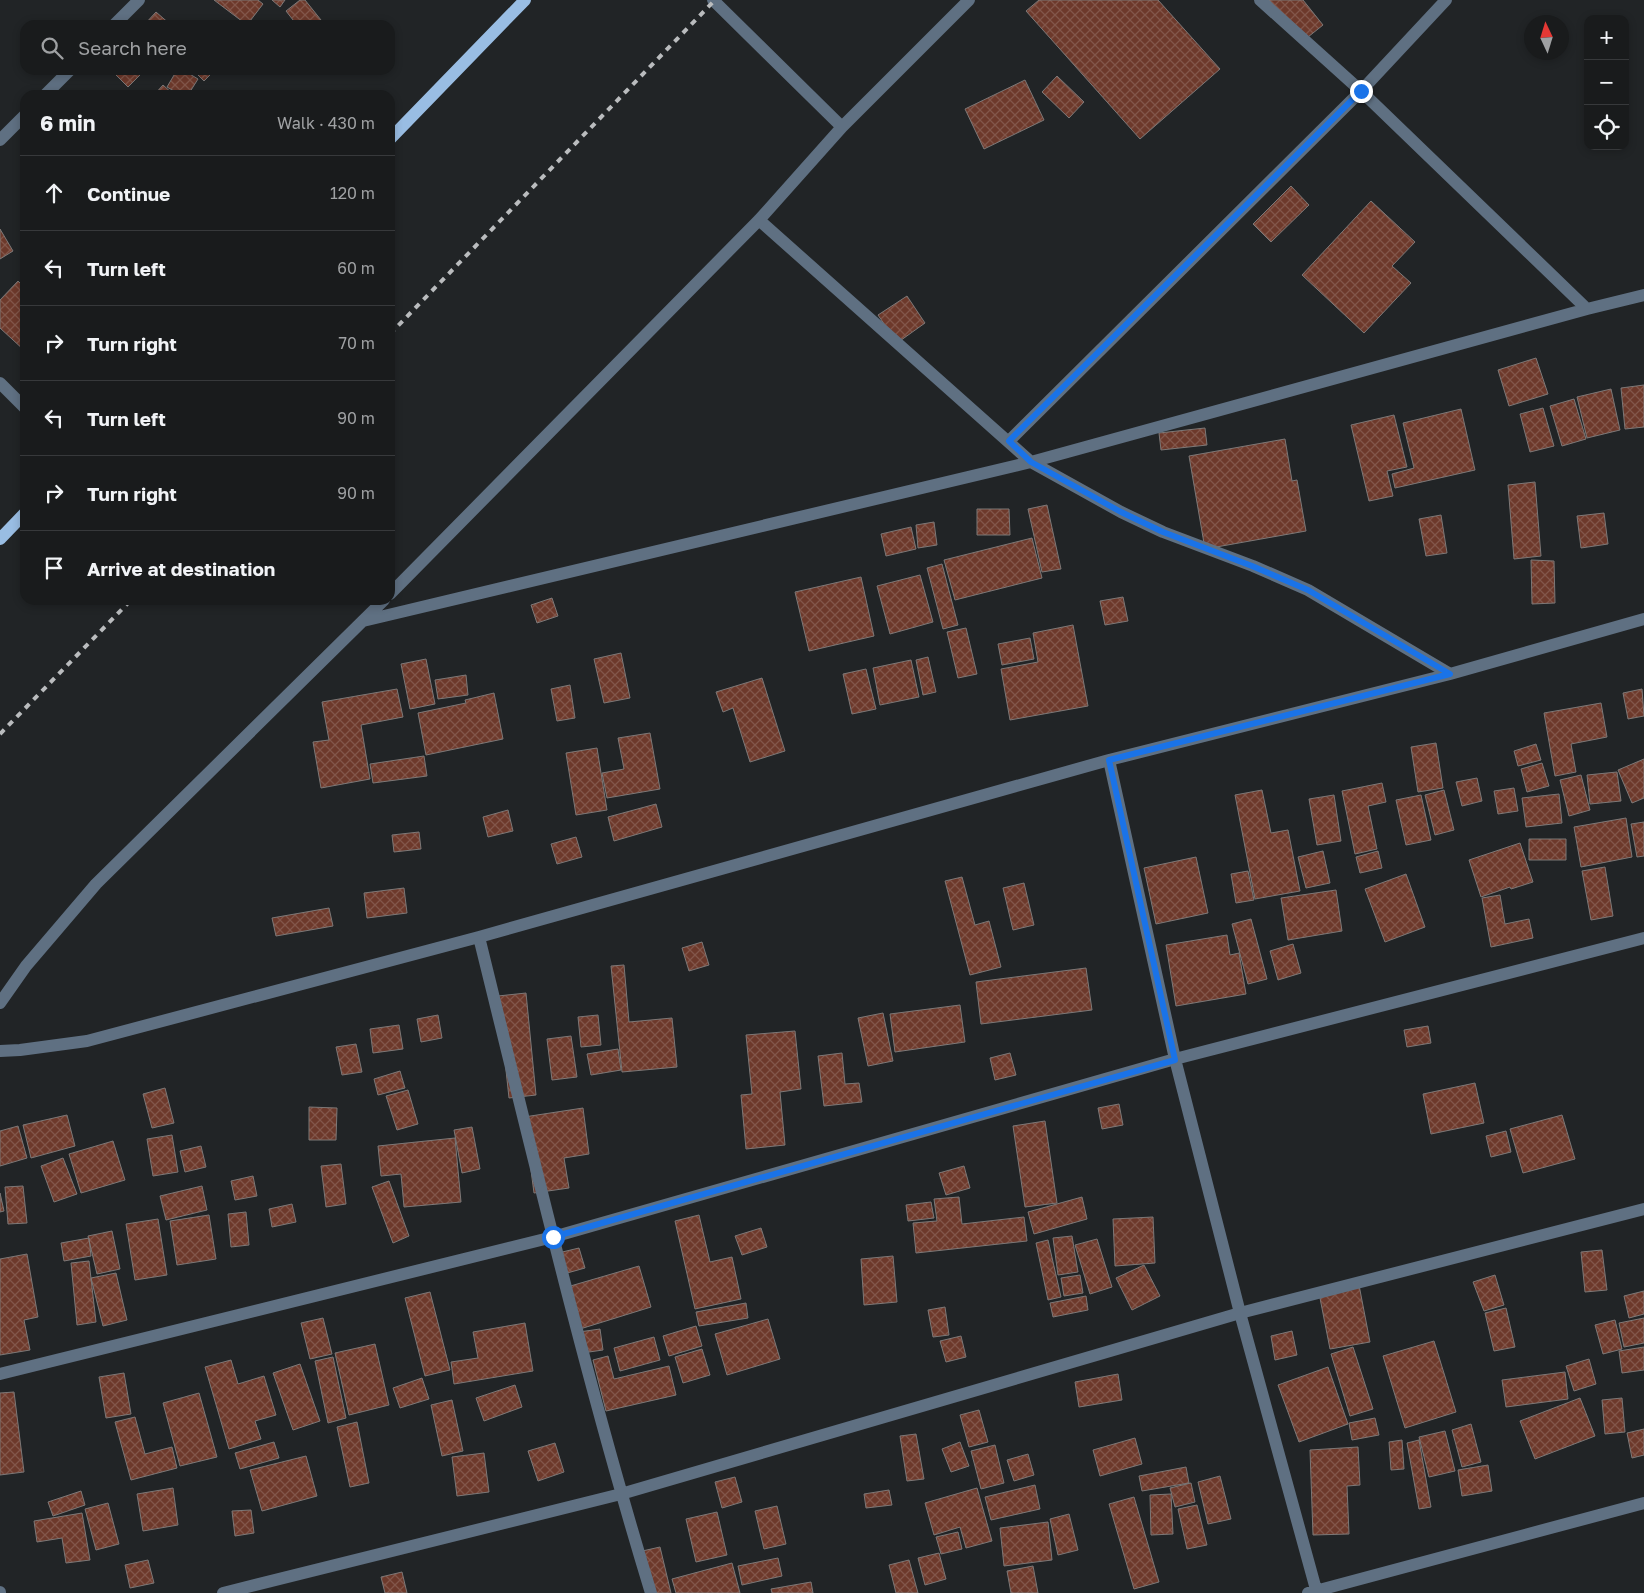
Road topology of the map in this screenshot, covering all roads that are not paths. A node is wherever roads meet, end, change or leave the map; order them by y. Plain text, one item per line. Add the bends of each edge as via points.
1 (139, 0) edge
2 (524, 0) edge
3 (712, 0) edge
4 (969, 0) edge
5 (1260, 0) edge
6 (1446, 0) edge
7 (119, 20) edge
8 (65, 75) edge
9 (50, 90) edge
10 (1361, 91) junction
11 (20, 120) edge
12 (842, 127) junction
13 (395, 133) edge
14 (0, 140) edge
15 (759, 220) junction
16 (1644, 295) edge
17 (1586, 309) junction
18 (0, 383) edge
19 (20, 403) edge
20 (1009, 441) junction
21 (1031, 462) junction
22 (20, 518) edge
23 (0, 538) edge
24 (395, 589) edge
25 (379, 605) edge
26 (1644, 619) edge
27 (363, 621) junction
28 (1450, 674) junction
29 (1109, 760) junction
30 (479, 937) junction
31 (1644, 938) edge
32 (0, 1003) edge
33 (0, 1051) edge
34 (1175, 1060) junction
35 (1644, 1209) edge
36 (553, 1237) junction
37 (1240, 1313) junction
38 (0, 1374) edge
39 (620, 1494) junction
40 (1644, 1503) edge
41 (1314, 1592) edge
42 (223, 1593) edge
43 (650, 1593) edge

1 - 7 street
2 - 13 main road
3 - 12 street
4 - 12 street
5 - 10 street
6 - 10 street
8 - 9 street
10 - 17 street
10 - 20 street
11 - 14 street
12 - 15 street
15 - 20 street
15 - 24 street
16 - 17 street
17 - 21 street
18 - 19 street
20 - 21 street
21 - 27 street
21 - 28 street via 1163,532 1308,590
22 - 23 main road
25 - 27 street
26 - 28 street
27 - 32 street via 96,884 26,966
28 - 29 street
29 - 30 street
29 - 34 street
30 - 33 street via 87,1041
30 - 36 street
31 - 34 street
34 - 36 street
34 - 37 street
35 - 37 street
36 - 38 street
36 - 39 street
37 - 39 street
37 - 41 street
39 - 42 street
39 - 43 street
40 - 41 street

